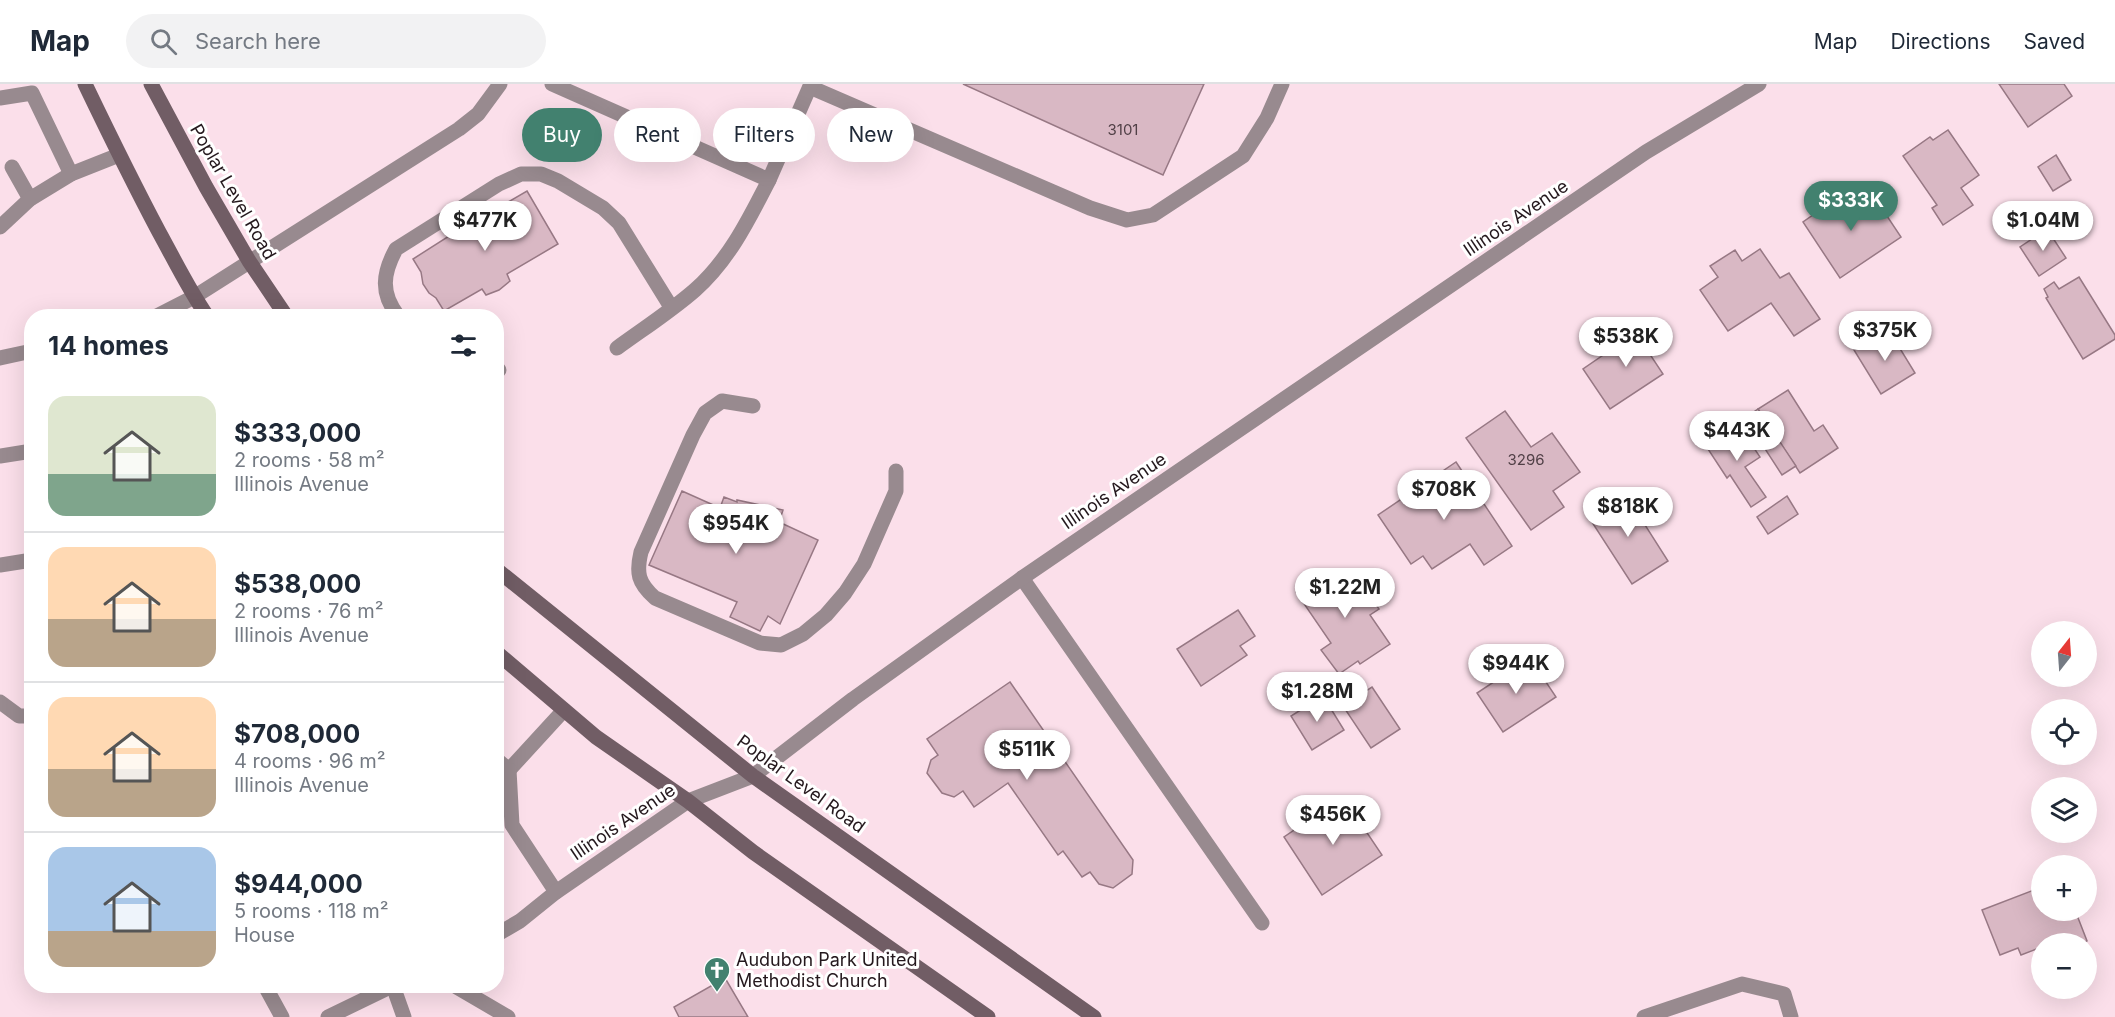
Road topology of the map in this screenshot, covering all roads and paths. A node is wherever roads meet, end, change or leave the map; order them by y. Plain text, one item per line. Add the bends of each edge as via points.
1 (85, 84) edge
2 (151, 84) edge
3 (500, 84) edge
4 (552, 84) edge
5 (1282, 84) edge
6 (1759, 84) edge
7 (810, 85) edge
8 (0, 98) edge
9 (119, 155) junction
10 (12, 167) dead end
11 (71, 174) junction
12 (769, 180) junction
13 (30, 199) junction
14 (0, 227) edge
15 (249, 261) junction
16 (194, 297) junction
17 (672, 307) junction
18 (171, 309) edge
19 (202, 309) edge
20 (281, 309) edge
21 (392, 309) edge
22 (617, 348) dead end
23 (24, 353) edge
24 (0, 358) edge
25 (753, 406) dead end
26 (24, 452) edge
27 (0, 456) edge
28 (896, 471) dead end
29 (24, 561) edge
30 (0, 565) edge
31 (504, 575) edge
32 (1022, 578) junction
33 (504, 659) edge
34 (0, 702) edge
35 (564, 710) junction
36 (24, 716) edge
37 (504, 766) edge
38 (509, 770) junction
39 (753, 776) junction
40 (688, 801) junction
41 (556, 891) junction
42 (1262, 923) dead end
43 (504, 930) edge
44 (269, 993) edge
45 (378, 993) edge
46 (395, 993) edge
47 (467, 993) edge
48 (282, 1017) edge
49 (328, 1017) edge
50 (404, 1017) edge
51 (508, 1017) edge
52 (988, 1017) edge
53 (1094, 1017) edge
54 (1644, 1017) edge
55 (1791, 1017) edge

1 - 9 main road
2 - 15 main road, Poplar Level Road
3 - 15 street via 478,114 459,129
4 - 12 street
5 - 7 street via 1267,118 1243,156 1152,215 1127,220 1090,208
6 - 32 street, Illinois Avenue via 1646,152
7 - 12 street
8 - 11 street via 32,93
9 - 11 street
9 - 16 main road
10 - 13 street
11 - 13 street
12 - 17 street via 728,253 696,290
13 - 14 street
15 - 16 street
15 - 20 main road, Poplar Level Road
16 - 18 street
16 - 19 main road
17 - 21 street via 619,223 603,208 549,177 521,174 396,249 387,264 384,283
17 - 22 street
23 - 24 street
25 - 28 street via 722,401 705,413 693,435 637,567 640,581 655,598 760,643 781,645 803,634 826,615 864,564 894,498
26 - 27 street
29 - 30 street
31 - 39 main road, Poplar Level Road
32 - 39 street, Illinois Avenue
32 - 42 street
33 - 35 main road
34 - 36 street
35 - 38 street
35 - 40 main road
37 - 38 street
38 - 41 street via 512,825
39 - 40 street, Illinois Avenue
39 - 53 main road, Poplar Level Road
40 - 41 street, Illinois Avenue
40 - 52 main road via 753,852
41 - 43 street, Illinois Avenue
44 - 48 street
45 - 49 street
46 - 50 street
47 - 51 street
54 - 55 street via 1742,984 1784,994

